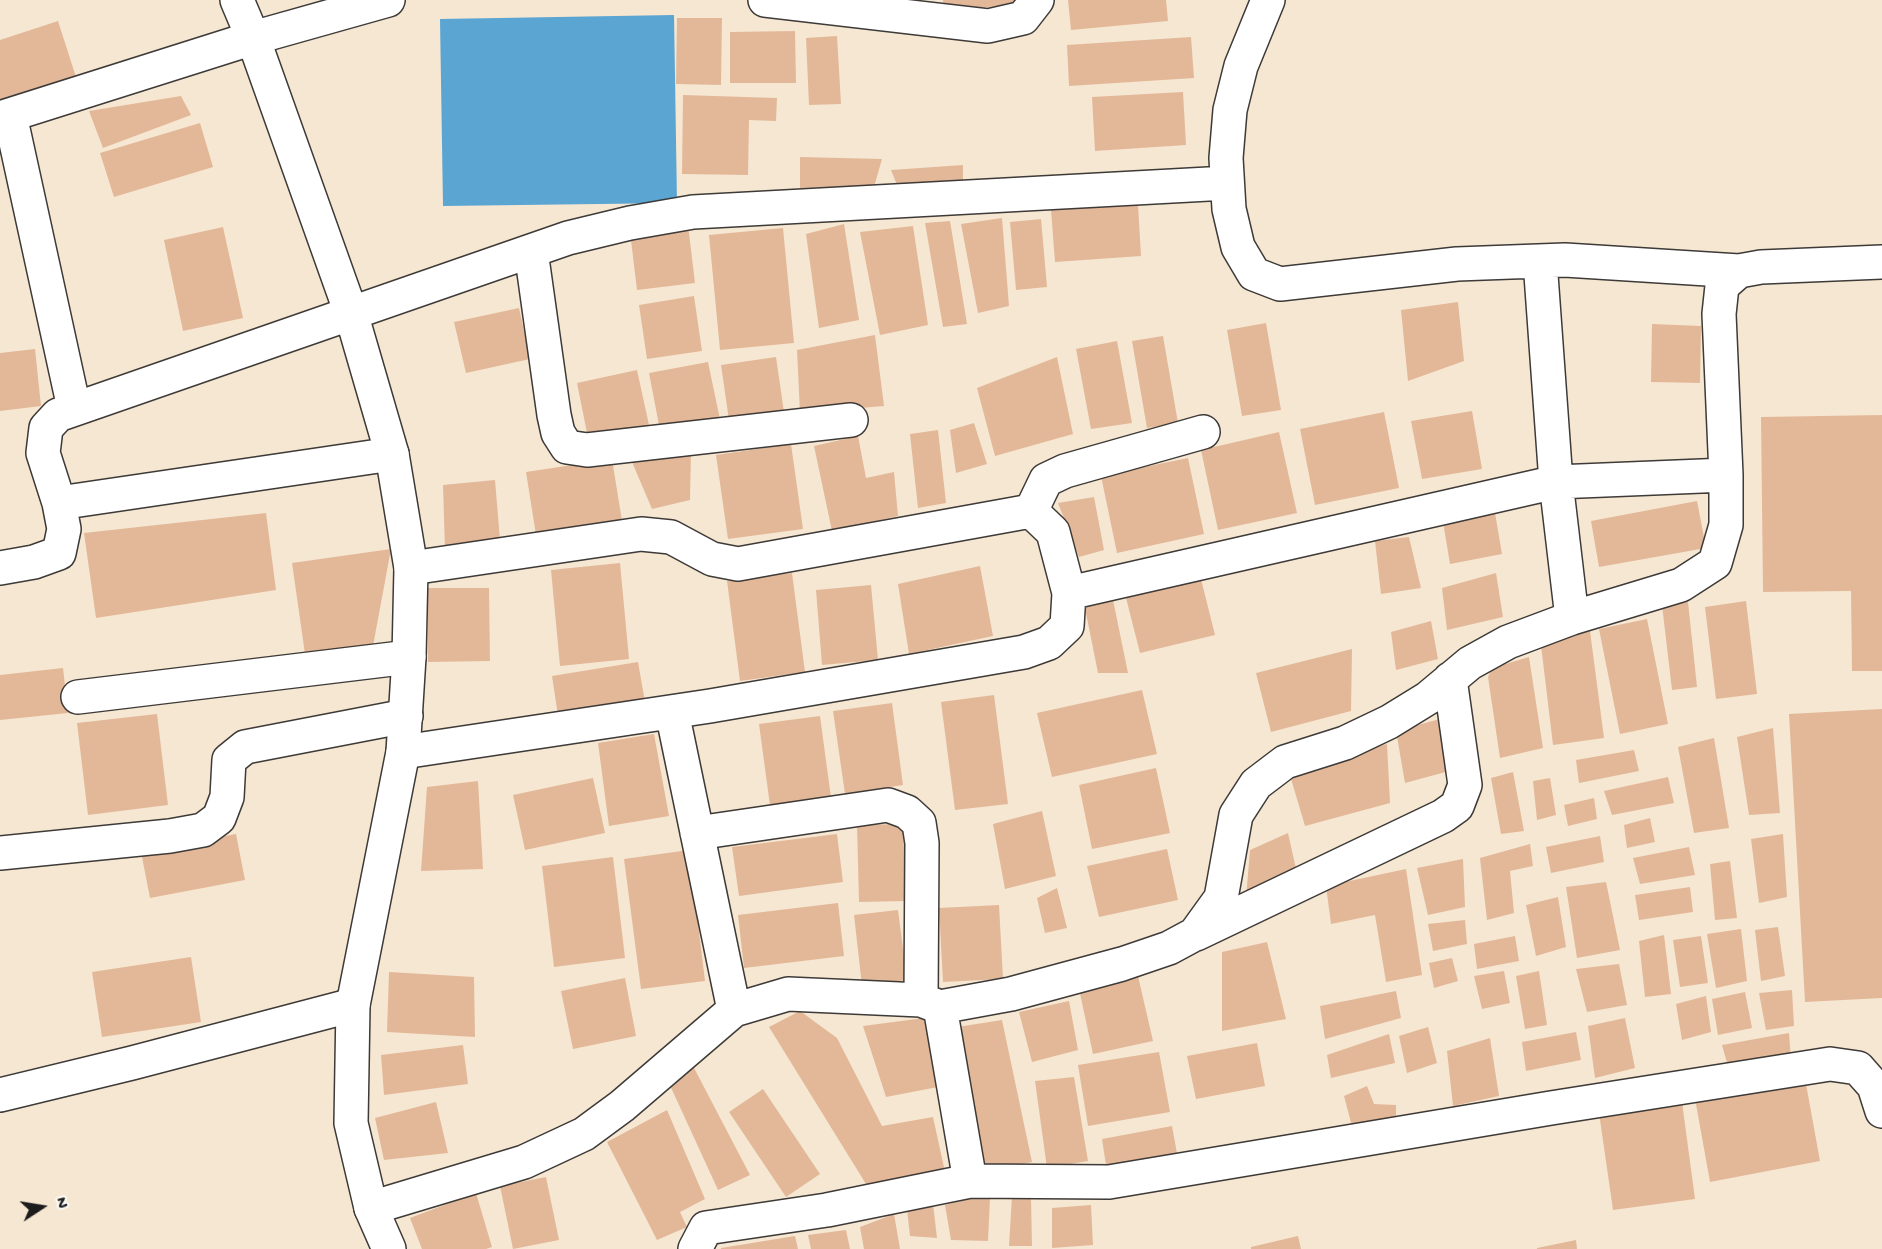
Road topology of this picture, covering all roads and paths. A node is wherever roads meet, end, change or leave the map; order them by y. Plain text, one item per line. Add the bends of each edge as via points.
1 (237, 0) edge
2 (388, 0) edge
3 (765, 0) edge
4 (1037, 0) edge
5 (1269, 0) edge
6 (922, 9) edge
7 (253, 38) junction
8 (5, 117) edge
9 (1227, 183) junction
10 (531, 251) junction
11 (1540, 261) junction
12 (1882, 262) edge
13 (1739, 271) junction
14 (351, 313) junction
15 (74, 408) junction
16 (851, 420) dead end
17 (1203, 432) dead end
18 (392, 454) junction
19 (1726, 475) junction
20 (1556, 482) junction
21 (59, 503) junction
22 (1031, 511) junction
23 (0, 568) edge
24 (411, 568) junction
25 (1069, 593) junction
26 (1572, 618) junction
27 (409, 657) junction
28 (1450, 679) junction
29 (78, 697) dead end
30 (672, 712) junction
31 (406, 716) junction
32 (403, 752) junction
33 (697, 833) junction
34 (0, 853) edge
35 (1195, 934) junction
36 (930, 1003) junction
37 (354, 1005) junction
38 (734, 1010) junction
39 (0, 1095) edge
40 (1882, 1111) edge
41 (970, 1180) junction
42 (371, 1208) junction
43 (389, 1249) edge
44 (695, 1249) edge

1 - 7 street
2 - 7 street
3 - 6 street
4 - 6 street via 1023,18 988,26
5 - 9 street via 1241,66 1230,110
7 - 8 street
7 - 14 street
8 - 15 street
9 - 10 street via 693,212 630,223
9 - 11 street via 1239,247 1254,274 1280,284 1457,264
10 - 14 street
10 - 16 street via 554,415 558,434 567,447 587,450
11 - 13 street
11 - 20 street
12 - 13 street
13 - 19 street via 1722,286 1719,314
14 - 15 street
14 - 18 street
15 - 21 street via 58,415 46,428 43,453
17 - 22 street via 1065,471 1046,480
18 - 21 street
18 - 24 street
19 - 20 street
19 - 26 street via 1726,525 1715,563 1681,585
20 - 25 street
20 - 26 street
21 - 23 street via 64,530 60,553
22 - 24 street via 738,564 712,559 670,537 641,534
22 - 25 street via 1053,532
24 - 27 street
25 - 30 street via 1067,626 1048,643 1024,652
26 - 28 street via 1508,642
27 - 29 street
27 - 31 street
28 - 35 street via 1389,722 1345,743 1285,762 1256,784 1236,815 1221,898
28 - 35 street via 1465,785 1456,806 1443,816
30 - 32 street
30 - 33 street
31 - 32 street
31 - 34 street via 245,747 229,760 227,797 219,818 203,830
32 - 37 street
33 - 36 street via 888,805 908,812 919,823 922,843
33 - 38 street
35 - 36 street via 1169,948 1122,964 1011,993
36 - 38 street via 788,994
36 - 41 street
37 - 39 street
37 - 42 street via 351,1123
38 - 42 street via 584,1134 524,1162
40 - 41 street via 1874,1086 1858,1068 1830,1064 1109,1182
41 - 44 street via 827,1210 706,1228
42 - 43 street

